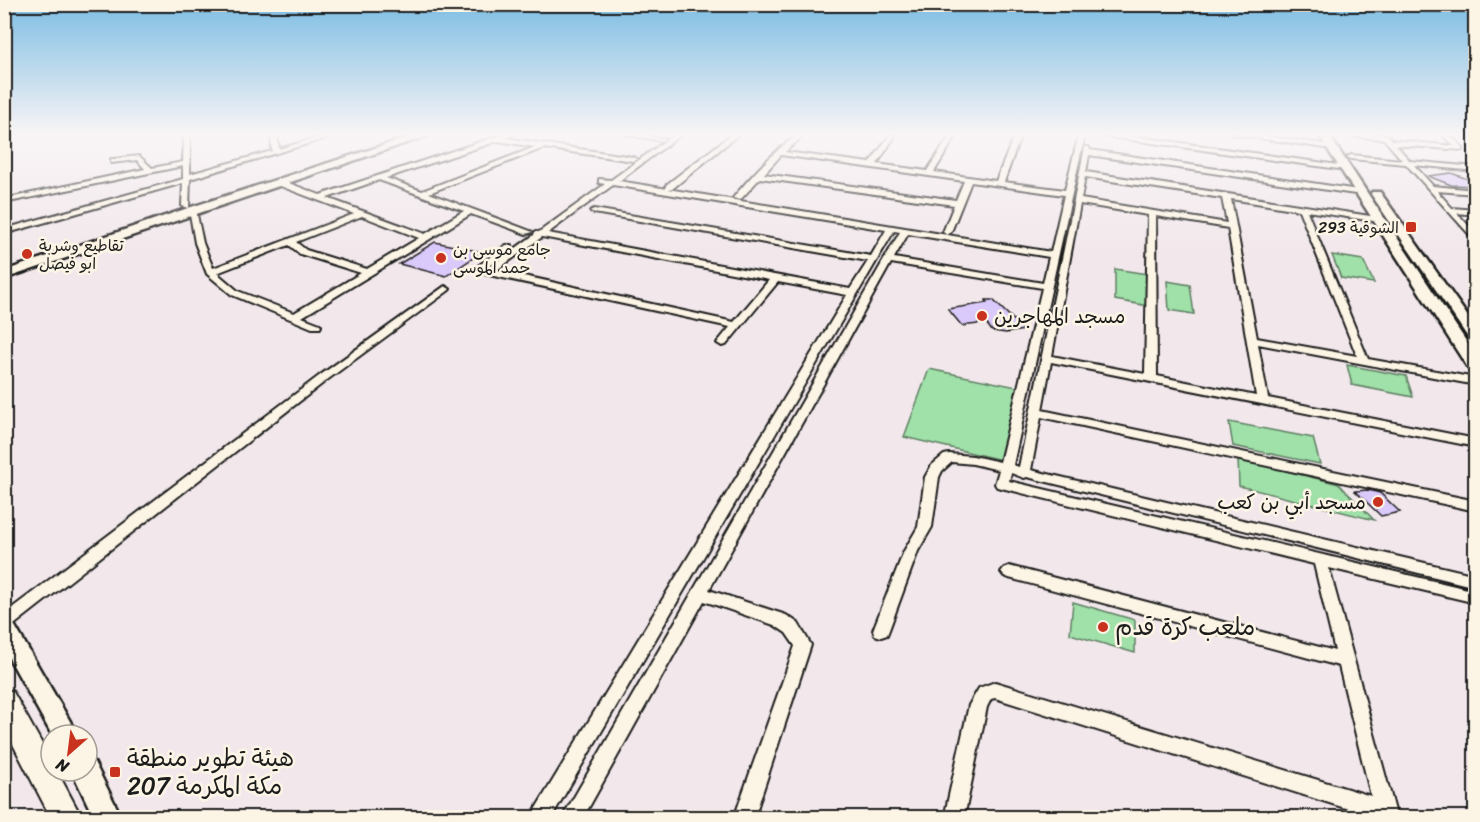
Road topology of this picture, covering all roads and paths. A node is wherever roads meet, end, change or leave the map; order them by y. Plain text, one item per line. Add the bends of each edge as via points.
1 (139, 172) edge
2 (186, 172) edge
3 (208, 172) edge
4 (298, 172) edge
5 (308, 172) edge
6 (401, 172) edge
7 (477, 172) edge
8 (618, 172) edge
9 (621, 172) edge
10 (688, 172) edge
11 (917, 172) edge
12 (1003, 172) edge
13 (1076, 172) edge
14 (1223, 172) edge
15 (1352, 172) edge
16 (1355, 172) edge
17 (1417, 172) edge
18 (757, 174) joint
19 (929, 174) joint
20 (1082, 174) joint
21 (186, 179) junction
22 (382, 179) junction
23 (609, 180) junction
24 (968, 180) junction
25 (278, 182) junction
26 (999, 184) junction
27 (669, 187) junction
28 (1430, 188) junction
29 (1476, 192) edge
30 (1362, 193) junction
31 (422, 194) junction
32 (1226, 196) junction
33 (322, 197) junction
34 (1072, 197) junction
35 (737, 198) junction
36 (4, 201) edge
37 (958, 203) junction
38 (189, 208) junction
39 (1302, 208) junction
40 (1450, 210) junction
41 (594, 211) dead end
42 (468, 212) junction
43 (363, 213) junction
44 (1152, 213) junction
45 (1476, 213) edge
46 (1380, 220) junction
47 (1232, 226) junction
48 (899, 230) junction
49 (4, 232) edge
50 (947, 232) junction
51 (1472, 232) edge
52 (534, 233) junction
53 (424, 237) junction
54 (1476, 240) edge
55 (290, 241) junction
56 (1055, 252) junction
57 (882, 259) junction
58 (4, 269) edge
59 (210, 272) junction
60 (367, 272) junction
61 (4, 275) edge
62 (775, 279) junction
63 (1421, 284) junction
64 (1047, 286) junction
65 (1439, 286) junction
66 (445, 289) dead end
67 (854, 293) junction
68 (295, 317) junction
69 (316, 326) dead end
70 (735, 326) junction
71 (1476, 339) edge
72 (1252, 340) junction
73 (722, 343) dead end
74 (1046, 358) junction
75 (1364, 361) junction
76 (1476, 368) edge
77 (1151, 379) junction
78 (1476, 382) edge
79 (1263, 401) junction
80 (1036, 412) junction
81 (1476, 443) edge
82 (1005, 469) junction
83 (1024, 474) junction
84 (1476, 506) edge
85 (1320, 560) junction
86 (1009, 572) dead end
87 (1476, 581) edge
88 (699, 593) junction
89 (1476, 597) edge
90 (4, 625) edge
91 (881, 630) dead end
92 (1346, 662) junction
93 (4, 700) edge
94 (58, 723) edge
95 (91, 783) edge
96 (1385, 813) edge
97 (67, 818) edge
98 (109, 818) edge
99 (540, 818) edge
100 (572, 818) edge
101 (744, 818) edge
102 (954, 818) edge

1 - 36 street
2 - 21 street
3 - 21 street
4 - 38 main road
5 - 25 main road
6 - 22 street
7 - 31 street
8 - 23 street
9 - 23 street
10 - 27 street
11 - 19 street
12 - 26 street
13 - 34 street
14 - 30 street
15 - 30 main road
16 - 65 main road
17 - 28 street
18 - 35 street
18 - 37 street
19 - 24 street
20 - 32 street
20 - 34 street
21 - 38 street
21 - 49 street
22 - 31 street
22 - 33 street
23 - 27 street
23 - 48 street
23 - 52 street
24 - 26 street
24 - 37 street
25 - 33 street
25 - 38 main road
26 - 34 street
27 - 35 street
28 - 29 street
28 - 40 street
30 - 46 main road
31 - 42 street
32 - 39 street
32 - 47 street
33 - 43 street
34 - 44 street
34 - 56 street
34 - 74 street
35 - 50 street
37 - 50 street
38 - 58 main road
38 - 59 street
38 - 61 main road
39 - 46 street
39 - 75 street
40 - 45 street
40 - 51 street
41 - 57 street
42 - 52 street
42 - 53 street
43 - 53 street
43 - 55 street
44 - 47 street
44 - 77 street
46 - 63 main road
47 - 72 street
48 - 56 street
48 - 57 street
50 - 56 street
51 - 54 street
52 - 62 street
52 - 70 street via 479,269
53 - 60 street
55 - 59 street
55 - 60 street via 303,252
56 - 64 street
57 - 64 street
57 - 67 street
57 - 88 street
59 - 68 street via 235,293
60 - 68 street
62 - 67 street
62 - 70 street
63 - 65 main road
63 - 76 main road
64 - 82 street
65 - 71 main road
66 - 90 street via 323,378
67 - 99 street
68 - 69 street
70 - 73 street
72 - 75 street
72 - 79 street
74 - 77 street
74 - 80 street
75 - 78 street
77 - 79 street
79 - 81 street
80 - 83 street
80 - 84 street
82 - 83 street
82 - 85 street via 1002,484
82 - 91 street via 960,458 949,458 937,468 930,484 925,527 911,550
83 - 87 street
85 - 89 street
85 - 92 street
86 - 92 street
88 - 100 street
88 - 101 street via 780,620 792,628 803,645
90 - 94 main road
92 - 96 street
93 - 97 highway
95 - 98 main road
96 - 102 street via 995,690 985,693 978,705

